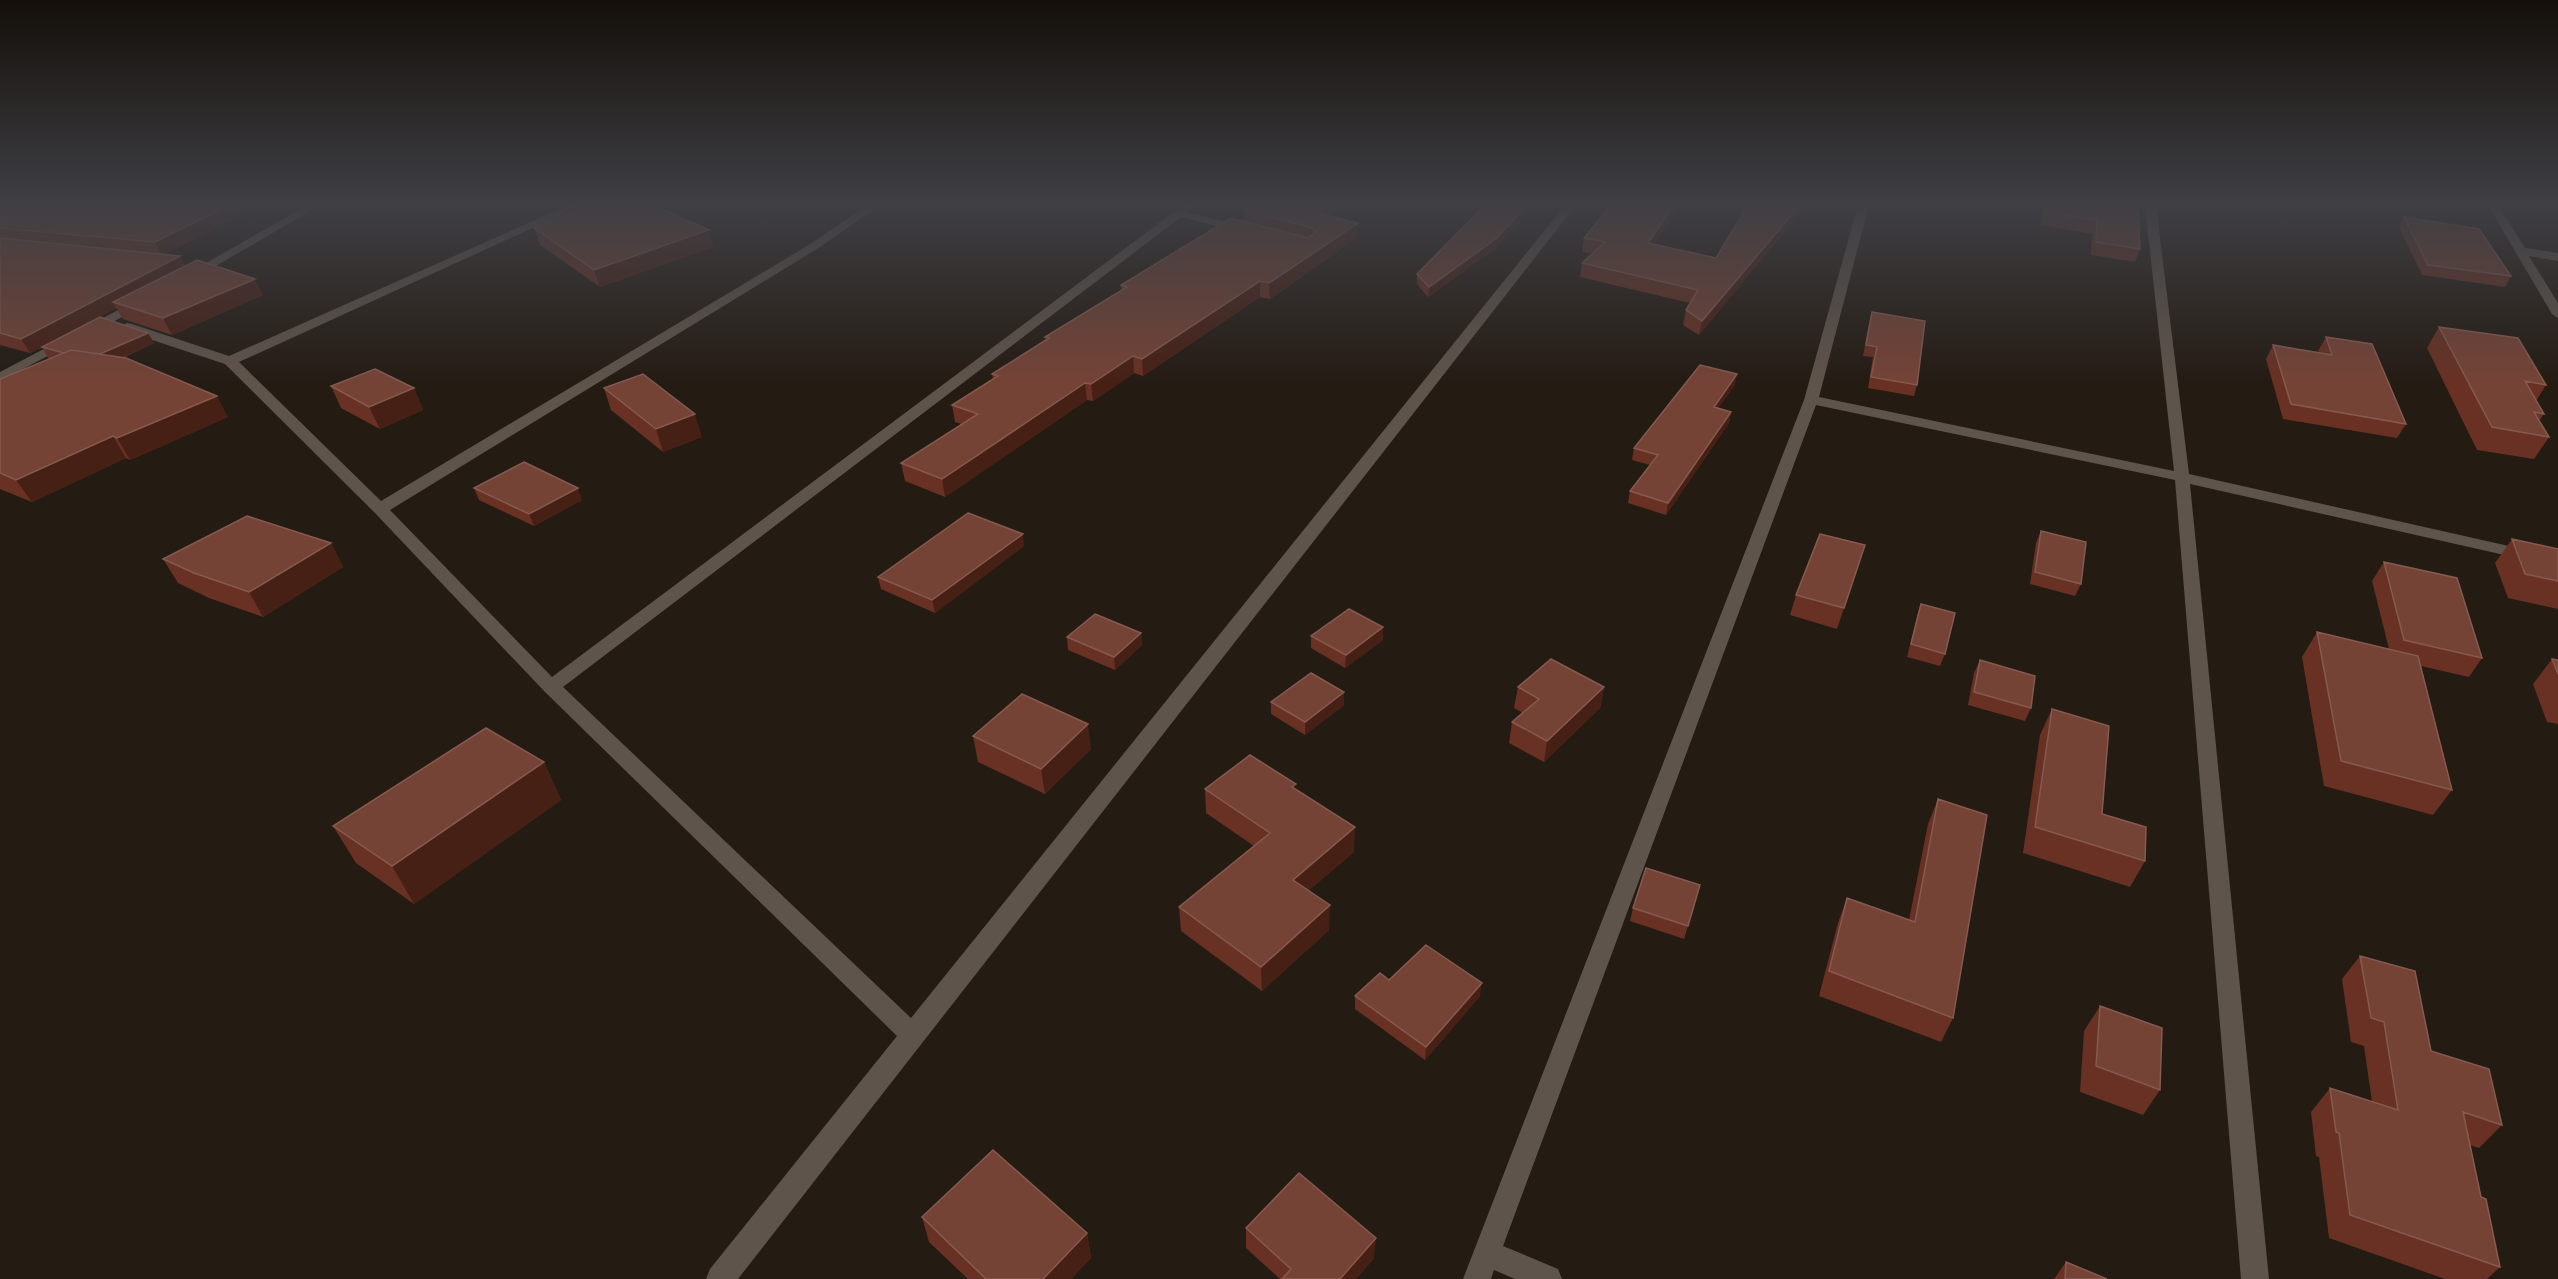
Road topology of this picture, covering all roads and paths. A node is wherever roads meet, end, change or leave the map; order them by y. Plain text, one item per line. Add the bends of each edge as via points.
1 (199, 265) edge
2 (444, 265) edge
3 (783, 265) edge
4 (1110, 265) edge
5 (1523, 265) edge
6 (1847, 265) edge
7 (2158, 265) edge
8 (2528, 265) edge
9 (209, 266) joint
10 (178, 282) edge
11 (158, 293) edge
12 (2558, 314) edge
13 (107, 321) junction
14 (230, 361) junction
15 (0, 377) edge
16 (1811, 400) junction
17 (2182, 477) junction
18 (380, 509) junction
19 (2558, 562) edge
20 (550, 687) junction
21 (914, 1036) junction
22 (1486, 1252) junction
23 (720, 1279) edge
24 (1477, 1279) edge
25 (1548, 1279) edge
26 (2255, 1279) edge

1 - 9 street
2 - 14 street
3 - 18 street
4 - 20 street
5 - 21 street
6 - 16 street
7 - 17 street
8 - 12 street
9 - 10 street
11 - 13 street
13 - 14 street
13 - 15 street
14 - 18 street
16 - 17 street
16 - 22 street
17 - 19 street
17 - 26 street
18 - 20 street
20 - 21 street
21 - 23 street
22 - 24 street
22 - 25 street

